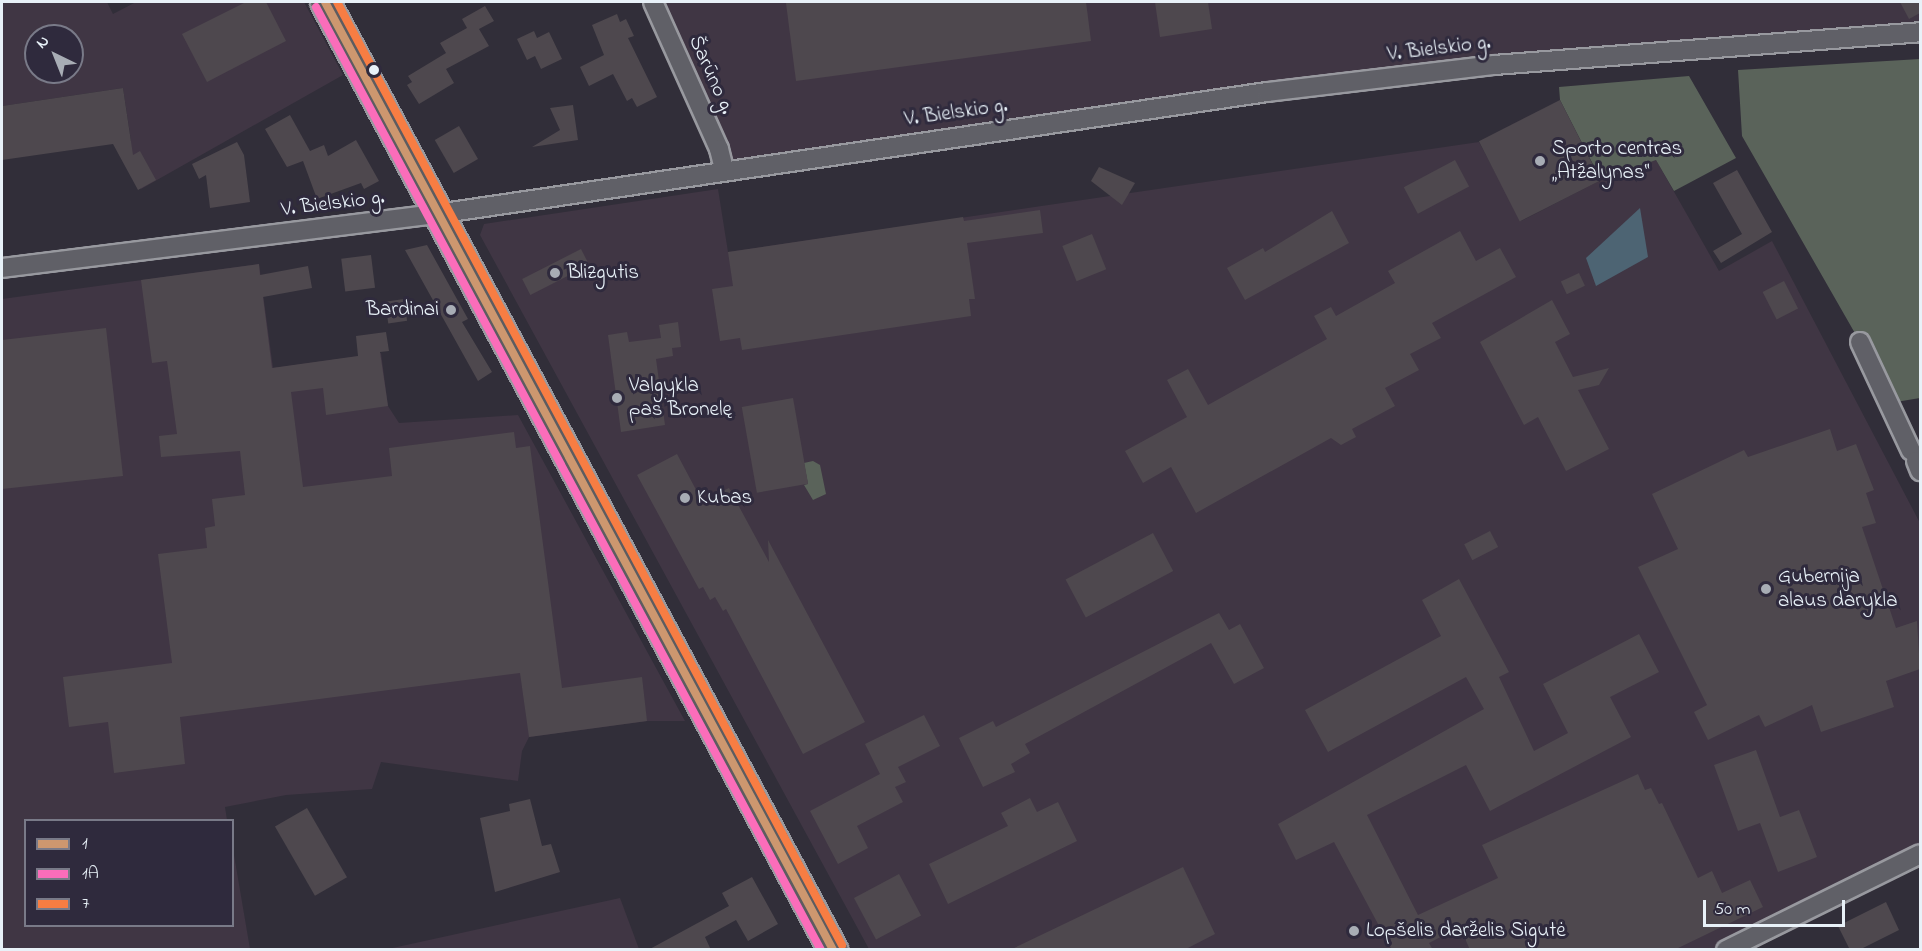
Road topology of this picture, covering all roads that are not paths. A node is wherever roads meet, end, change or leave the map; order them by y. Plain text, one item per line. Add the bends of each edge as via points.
1 (325, 2) edge
2 (653, 2) edge
3 (1920, 32) edge
4 (724, 169) junction
5 (437, 214) junction
6 (2, 267) edge
7 (1860, 342) dead end
8 (1916, 461) edge
9 (1920, 854) edge
10 (833, 950) edge
11 (1726, 950) edge

1 - 5 main road
2 - 4 street, Šarūno g. via 719,149
3 - 4 street, V. Bielskio g. via 1494,65 1267,92
4 - 5 street, V. Bielskio g.
5 - 6 street, V. Bielskio g.
5 - 10 main road
7 - 8 street
9 - 11 street

